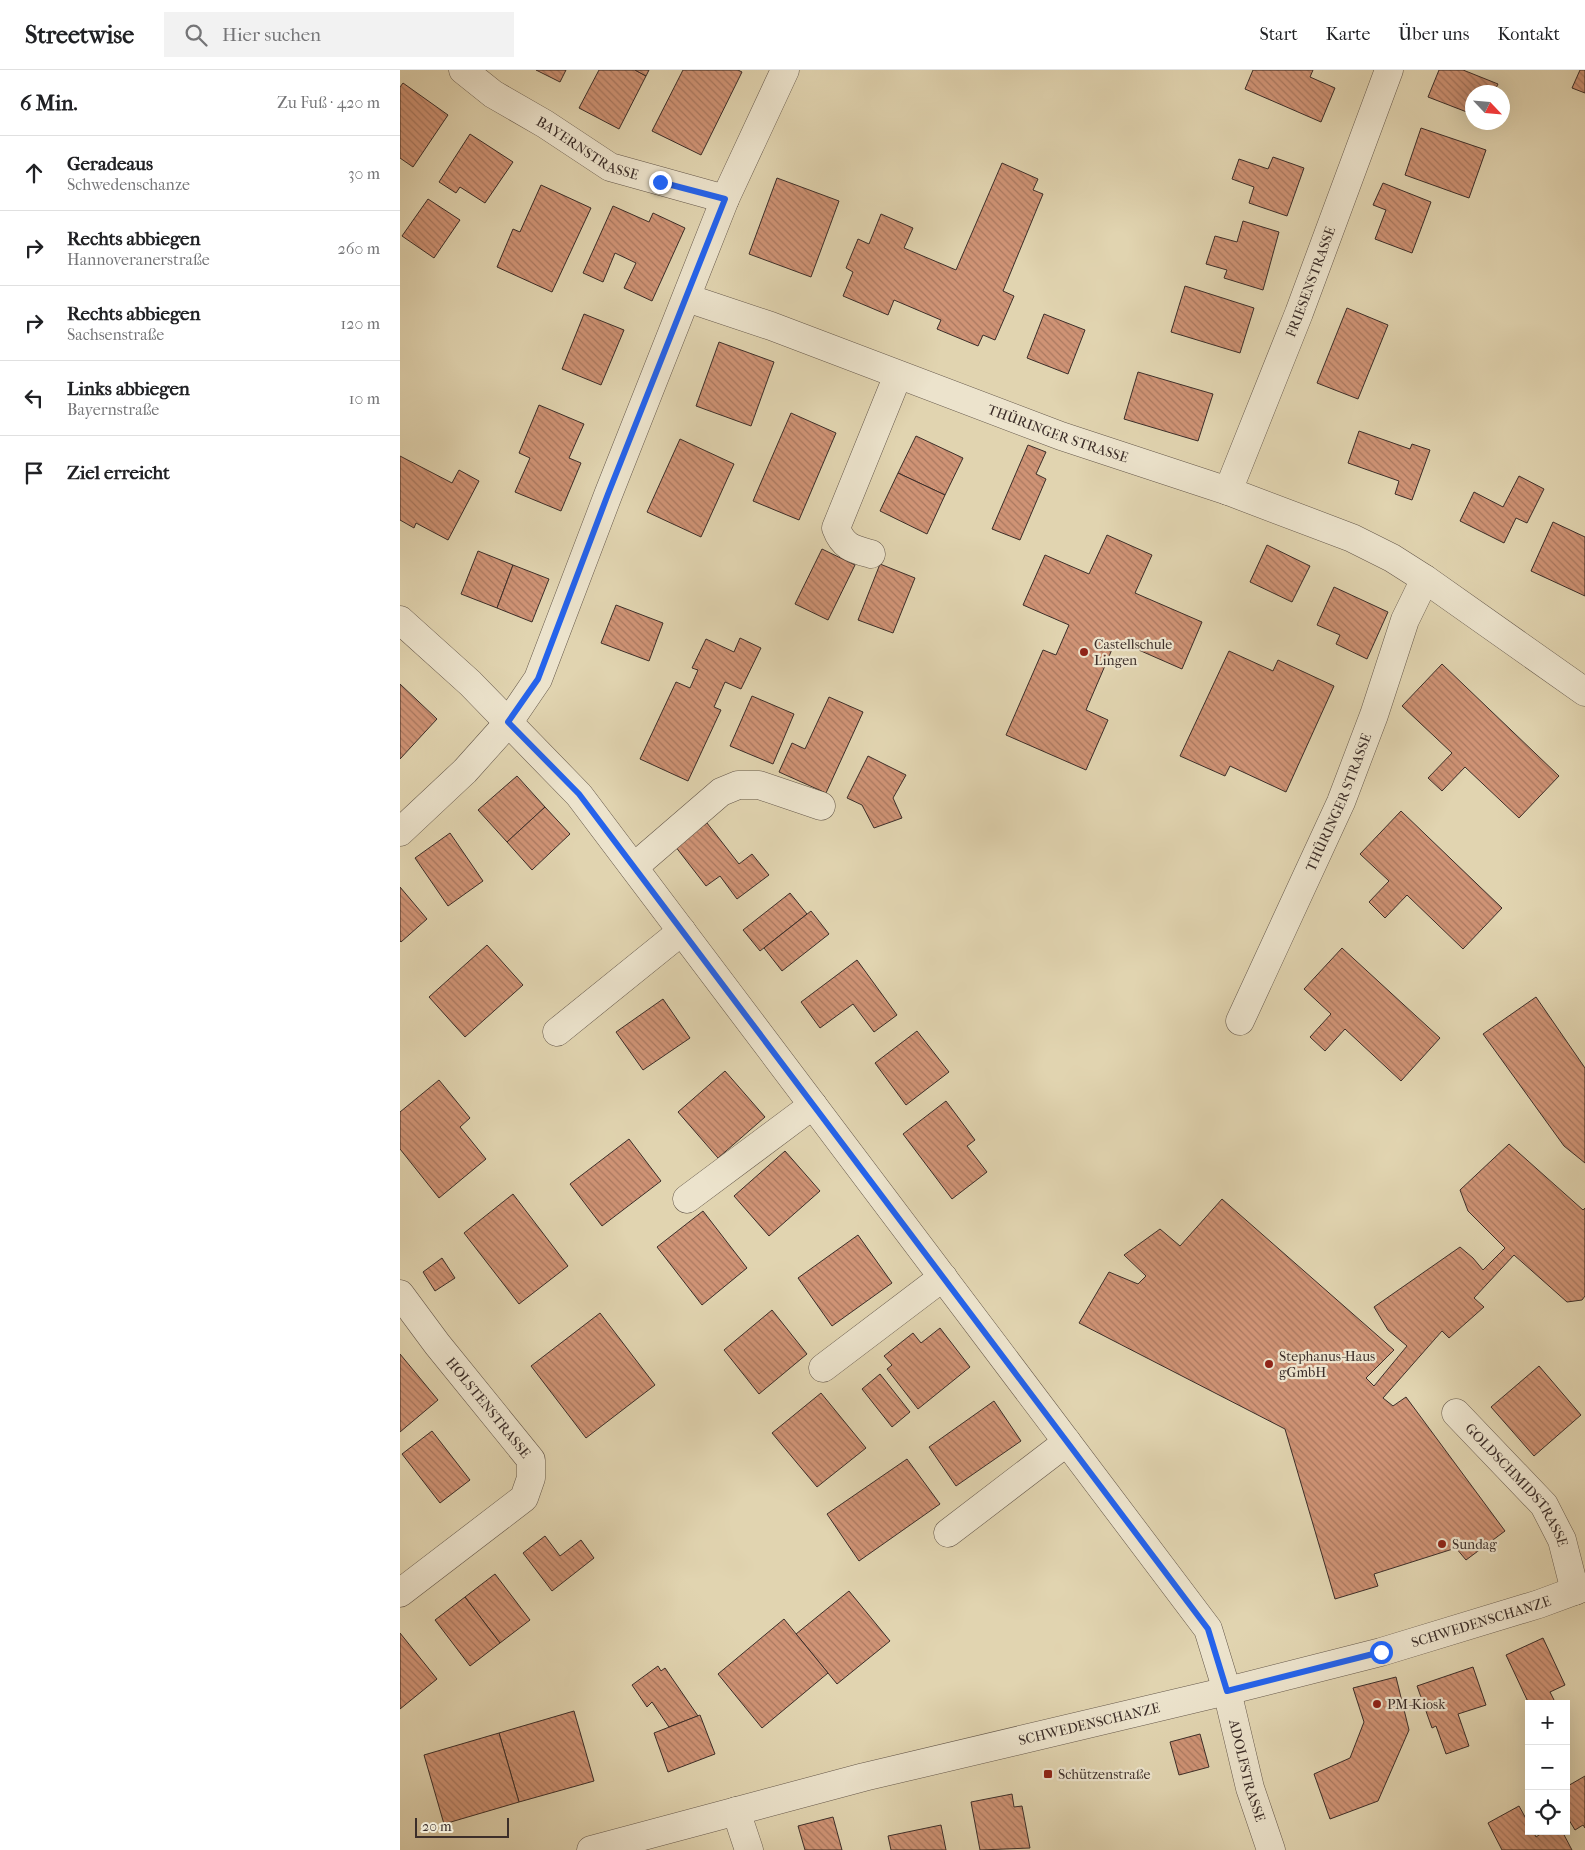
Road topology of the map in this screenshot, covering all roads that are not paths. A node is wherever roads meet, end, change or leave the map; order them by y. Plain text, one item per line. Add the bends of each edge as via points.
1 (463, 70) edge
2 (785, 70) edge
3 (1389, 70) edge
4 (725, 199) junction
5 (687, 298) junction
6 (898, 375) junction
7 (1228, 491) junction
8 (871, 554) dead end
9 (1425, 579) junction
10 (400, 620) edge
11 (1585, 692) edge
12 (508, 722) junction
13 (821, 806) dead end
14 (400, 832) edge
15 (634, 868) junction
16 (682, 931) junction
17 (1240, 1021) dead end
18 (557, 1032) dead end
19 (814, 1105) junction
20 (687, 1199) dead end
21 (943, 1277) junction
22 (400, 1294) edge
23 (823, 1368) dead end
24 (1456, 1413) dead end
25 (1068, 1442) junction
26 (948, 1533) dead end
27 (1580, 1589) edge
28 (400, 1593) edge
29 (1227, 1691) junction
30 (736, 1811) junction
31 (591, 1850) edge
32 (749, 1850) edge
33 (1271, 1850) edge

1 - 4 street, BAYERNSTRASSE via 493,94 610,166
2 - 4 street
3 - 7 street, FRIESENSTRASSE via 1299,313
4 - 5 street
5 - 6 street, THÜRINGER STRASSE
5 - 12 street via 538,679
6 - 7 street, THÜRINGER STRASSE via 1061,436
6 - 8 street via 836,528 840,540 853,549
7 - 9 street, THÜRINGER STRASSE via 1352,538
9 - 11 street, THÜRINGER STRASSE
9 - 17 street, THÜRINGER STRASSE via 1405,620 1341,802
10 - 12 street, ADOLFSTRASSE
12 - 14 street via 465,771
12 - 15 street, ADOLFSTRASSE via 579,794
13 - 15 street via 759,785 738,785 721,792
15 - 16 street, ADOLFSTRASSE
16 - 18 street
16 - 19 street, ADOLFSTRASSE
19 - 20 street
19 - 21 street, ADOLFSTRASSE
21 - 23 street
21 - 25 street, ADOLFSTRASSE
22 - 28 street, HOLSTENSTRASSE via 531,1460 531,1478 524,1498
24 - 27 street, GOLDSCHMIDSTRASSE via 1544,1505 1562,1540
25 - 26 street
25 - 29 street, ADOLFSTRASSE via 1208,1629
27 - 29 street, SCHWEDENSCHANZE via 1381,1652
29 - 30 street, SCHWEDENSCHANZE via 900,1768
29 - 33 street, ADOLFSTRASSE via 1250,1788
30 - 31 street, SCHWEDENSCHANZE
30 - 32 street

